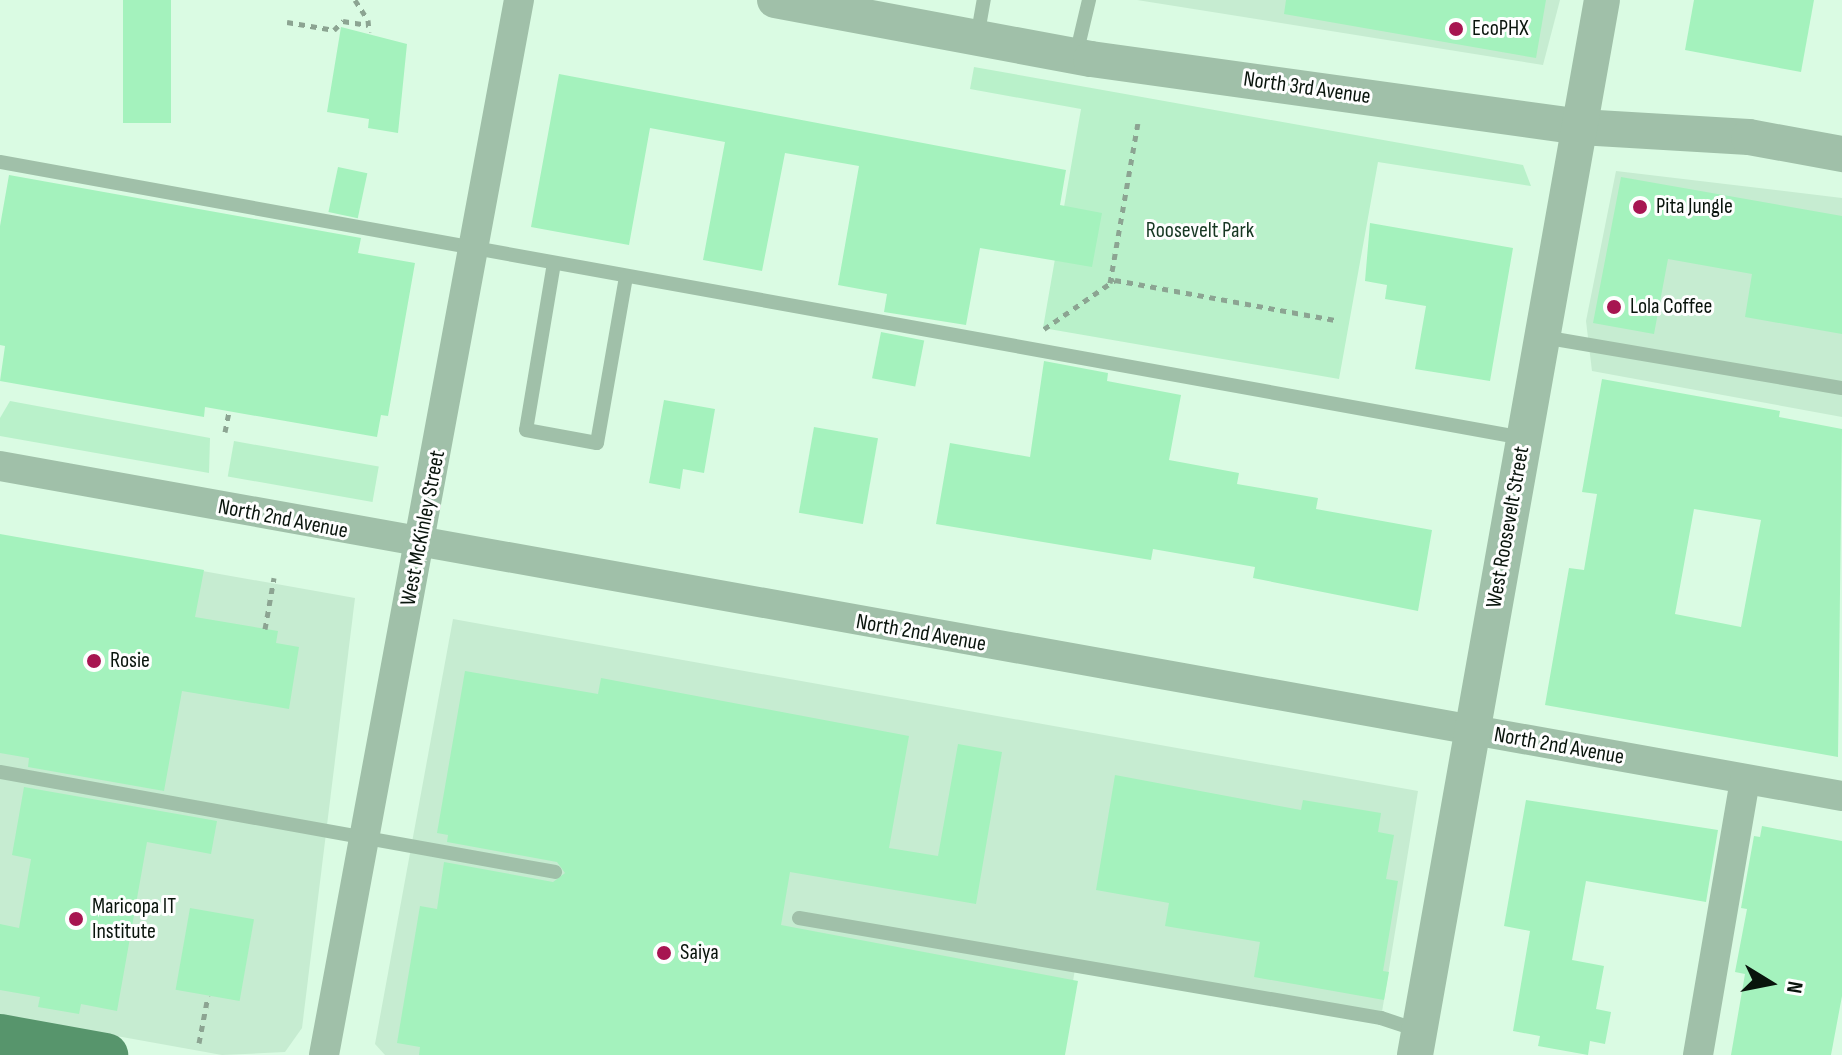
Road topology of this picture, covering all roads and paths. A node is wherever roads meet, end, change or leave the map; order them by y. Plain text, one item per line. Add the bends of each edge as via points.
1 (355, 0) edge
2 (519, 0) edge
3 (775, 0) edge
4 (984, 0) edge
5 (1089, 0) edge
6 (1602, 0) edge
7 (287, 22) dead end
8 (977, 38) junction
9 (1076, 56) junction
10 (1138, 123) dead end
11 (1580, 127) junction
12 (1842, 154) edge
13 (0, 162) edge
14 (475, 248) junction
15 (554, 263) junction
16 (626, 276) junction
17 (1110, 283) junction
18 (1336, 320) dead end
19 (1540, 337) junction
20 (1018, 347) junction
21 (1842, 388) edge
22 (229, 411) dead end
23 (225, 432) dead end
24 (1524, 438) junction
25 (0, 466) edge
26 (420, 545) junction
27 (274, 578) dead end
28 (265, 629) dead end
29 (1473, 731) junction
30 (0, 772) edge
31 (1745, 780) junction
32 (1842, 796) edge
33 (364, 839) junction
34 (555, 872) dead end
35 (799, 918) dead end
36 (208, 996) dead end
37 (0, 1036) edge
38 (199, 1043) dead end
39 (1417, 1043) edge
40 (106, 1055) edge
41 (324, 1055) edge
42 (1698, 1055) edge

1 - 7 path via 368,29 343,21 334,30
2 - 14 street, West McKinley Street
3 - 8 street, North 3rd Avenue
4 - 8 lane
5 - 9 lane
6 - 11 street, West Roosevelt Street
8 - 9 street, North 3rd Avenue
9 - 11 street, North 3rd Avenue
10 - 17 path
11 - 12 street, North 3rd Avenue via 1749,137
11 - 19 street, West Roosevelt Street
13 - 14 lane
14 - 15 lane
14 - 26 street, West McKinley Street
15 - 16 lane
15 - 16 lane via 526,430 541,433 597,443
16 - 20 lane
17 - 18 path
17 - 20 path
19 - 21 lane
19 - 24 street, West Roosevelt Street
20 - 24 lane
22 - 23 path
24 - 29 street, West Roosevelt Street
25 - 26 street, North 2nd Avenue
26 - 29 street, North 2nd Avenue
26 - 33 street, West McKinley Street
27 - 28 path
29 - 31 street, North 2nd Avenue
29 - 39 street, West Roosevelt Street
30 - 33 lane
31 - 32 street, North 2nd Avenue
31 - 42 street
33 - 34 lane
33 - 41 street, West McKinley Street
35 - 39 lane via 1381,1018
36 - 38 path
37 - 40 main road

